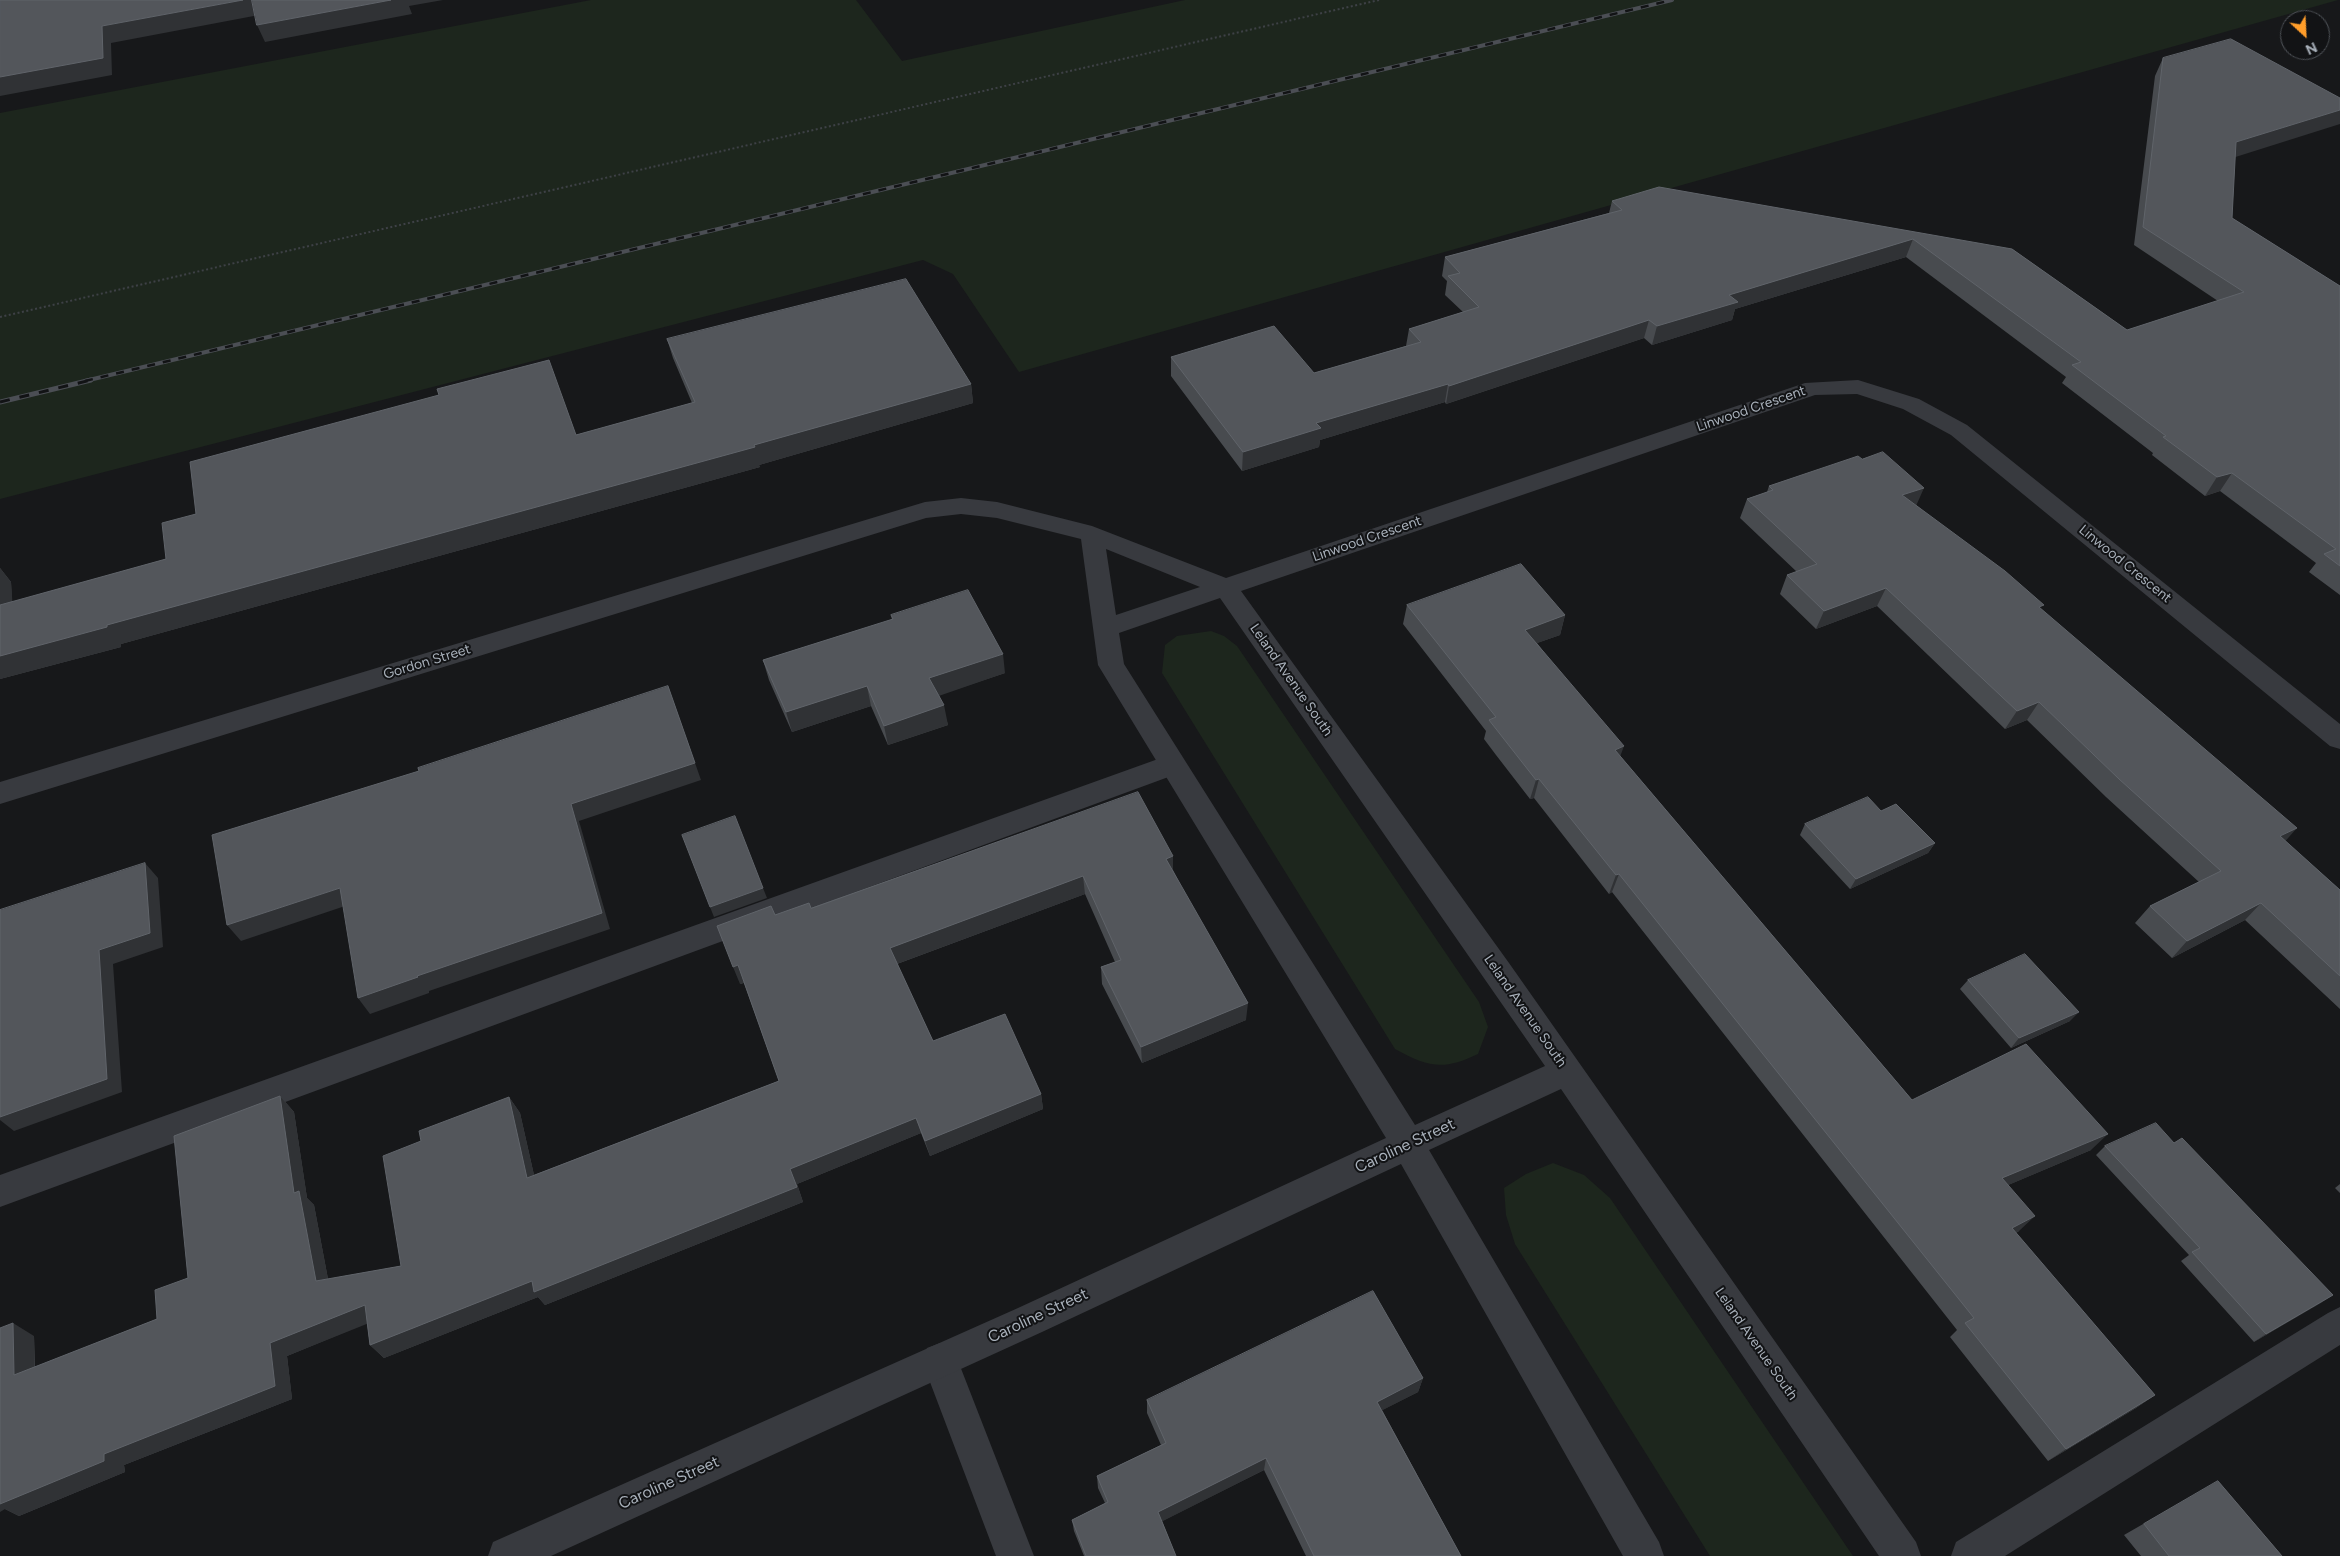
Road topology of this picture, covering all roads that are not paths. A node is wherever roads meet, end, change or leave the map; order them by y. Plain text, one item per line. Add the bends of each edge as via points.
1 (1092, 534) junction
2 (1225, 587) junction
3 (1105, 628) junction
4 (2340, 739) edge
5 (1172, 765) junction
6 (0, 793) edge
7 (1566, 1071) junction
8 (1408, 1144) junction
9 (0, 1191) edge
10 (2340, 1325) edge
11 (940, 1361) junction
12 (507, 1556) edge
13 (1015, 1556) edge
14 (1645, 1556) edge
15 (1902, 1556) edge
16 (1970, 1556) edge

1 - 2 street
1 - 3 street
1 - 6 street, Gordon Street via 997,510 961,506 925,510
2 - 3 street, Linwood Crescent
2 - 4 street, Linwood Crescent via 1813,388 1858,387 1911,404 1960,430
2 - 7 street, Leland Avenue South
3 - 5 street via 1111,665
5 - 8 street
5 - 9 street
7 - 8 street, Caroline Street
7 - 15 street, Leland Avenue South
8 - 11 street, Caroline Street
8 - 14 street
10 - 16 street
11 - 12 street, Caroline Street
11 - 13 street

